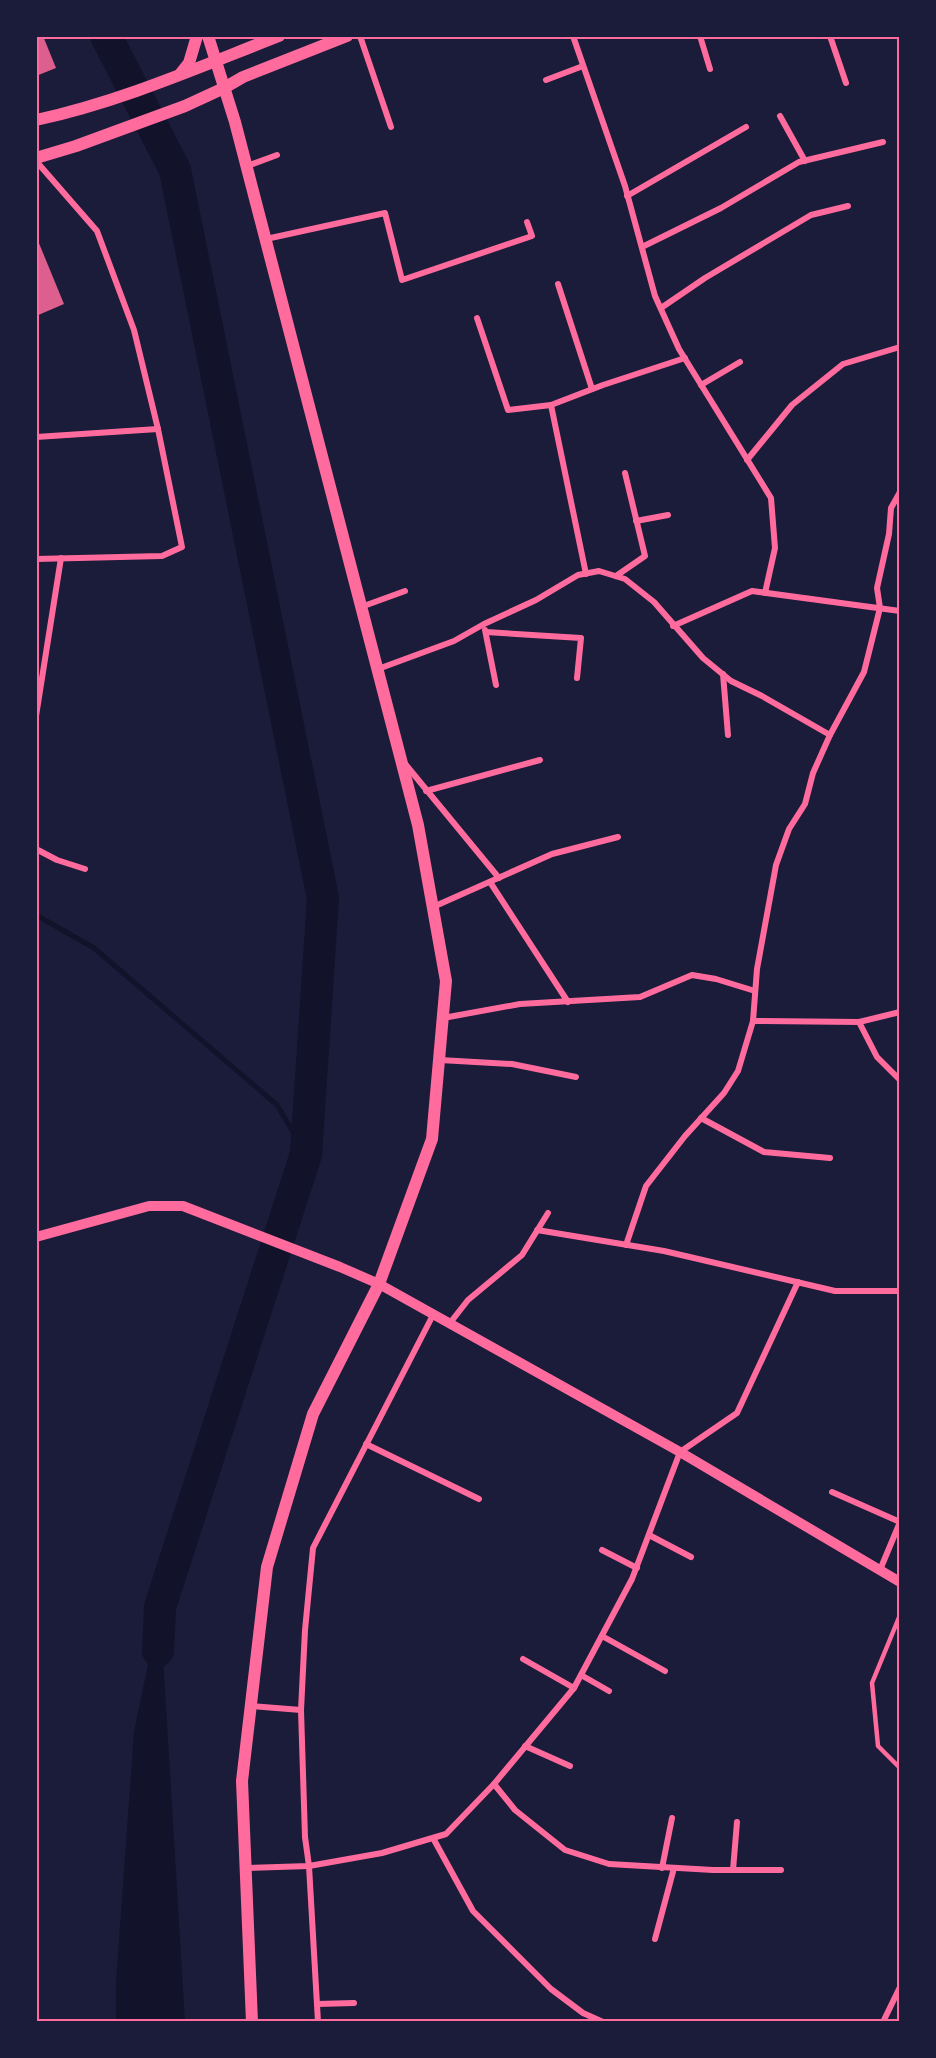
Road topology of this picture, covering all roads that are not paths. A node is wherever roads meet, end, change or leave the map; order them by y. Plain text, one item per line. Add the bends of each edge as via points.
1 (197, 36) edge
2 (208, 36) edge
3 (279, 36) edge
4 (347, 36) edge
5 (360, 36) edge
6 (573, 36) edge
7 (700, 36) edge
8 (830, 36) edge
9 (216, 60) junction
10 (583, 66) junction
11 (710, 69) dead end
12 (175, 75) junction
13 (243, 77) junction
14 (546, 80) dead end
15 (846, 83) dead end
16 (224, 88) junction
17 (780, 116) dead end
18 (36, 120) edge
19 (235, 122) junction
20 (391, 127) dead end
21 (746, 127) dead end
22 (883, 142) dead end
23 (277, 155) dead end
24 (36, 160) edge
25 (805, 161) junction
26 (247, 166) junction
27 (627, 196) junction
28 (848, 206) dead end
29 (527, 222) dead end
30 (266, 239) junction
31 (642, 247) junction
32 (558, 284) dead end
33 (661, 308) junction
34 (477, 318) dead end
35 (900, 347) edge
36 (685, 358) junction
37 (740, 363) dead end
38 (701, 385) junction
39 (592, 389) junction
40 (551, 405) junction
41 (158, 429) junction
42 (36, 437) edge
43 (747, 460) junction
44 (625, 473) dead end
45 (900, 492) edge
46 (668, 515) dead end
47 (636, 521) junction
48 (61, 558) junction
49 (36, 559) edge
50 (586, 574) junction
51 (616, 576) junction
52 (405, 591) dead end
53 (765, 593) junction
54 (362, 607) junction
55 (880, 608) junction
56 (900, 611) edge
57 (484, 624) junction
58 (673, 626) junction
59 (486, 632) junction
60 (378, 669) junction
61 (723, 674) junction
62 (577, 678) dead end
63 (496, 685) dead end
64 (36, 716) edge
65 (728, 735) dead end
66 (830, 735) junction
67 (401, 760) junction
68 (540, 760) dead end
69 (426, 791) junction
70 (618, 837) dead end
71 (36, 849) edge
72 (85, 869) dead end
73 (499, 878) junction
74 (490, 882) junction
75 (433, 907) junction
76 (755, 991) junction
77 (568, 1002) junction
78 (900, 1012) edge
79 (442, 1018) junction
80 (753, 1021) junction
81 (859, 1023) junction
82 (439, 1060) junction
83 (576, 1077) dead end
84 (900, 1080) edge
85 (701, 1118) junction
86 (830, 1158) dead end
87 (548, 1213) dead end
88 (537, 1230) junction
89 (36, 1237) edge
90 (626, 1245) junction
91 (798, 1282) junction
92 (380, 1284) junction
93 (900, 1291) edge
94 (433, 1315) junction
95 (450, 1323) junction
96 (366, 1444) junction
97 (680, 1452) junction
98 (832, 1492) dead end
99 (479, 1499) dead end
100 (649, 1535) junction
101 (602, 1550) dead end
102 (691, 1557) dead end
103 (637, 1568) junction
104 (880, 1570) junction
105 (900, 1582) edge
106 (900, 1615) edge
107 (602, 1636) junction
108 (523, 1659) dead end
109 (665, 1671) dead end
110 (581, 1675) junction
111 (574, 1688) junction
112 (609, 1691) dead end
113 (251, 1706) junction
114 (301, 1710) junction
115 (525, 1746) junction
116 (570, 1766) dead end
117 (900, 1768) edge
118 (494, 1784) junction
119 (672, 1818) dead end
120 (737, 1822) dead end
121 (433, 1838) junction
122 (309, 1866) junction
123 (245, 1868) junction
124 (662, 1868) junction
125 (674, 1868) junction
126 (733, 1870) junction
127 (781, 1870) dead end
128 (655, 1939) dead end
129 (900, 1987) edge
130 (354, 2002) dead end
131 (317, 2004) junction
132 (252, 2022) edge
133 (318, 2022) edge
134 (603, 2022) edge
135 (883, 2022) edge

1 - 12 main road via 189,63
2 - 9 main road
3 - 9 main road
4 - 13 main road
5 - 20 street
6 - 10 street
7 - 11 street
8 - 15 street
9 - 12 main road
9 - 16 main road
10 - 14 street
10 - 27 street
12 - 18 main road via 112,100
13 - 16 main road
13 - 19 main road via 234,94
16 - 19 main road
16 - 24 main road via 128,128
17 - 25 street
19 - 26 main road
21 - 27 street
22 - 25 street
23 - 26 street
24 - 41 street via 97,231 134,330
25 - 31 street
26 - 30 main road
27 - 31 street
28 - 33 street via 811,215
29 - 30 street via 532,236 402,280 386,213
30 - 54 main road
31 - 33 street
32 - 39 street
33 - 36 street
34 - 40 street via 508,410
35 - 43 street via 843,364 792,405
36 - 38 street
36 - 39 street
37 - 38 street
38 - 43 street
39 - 40 street
40 - 50 street
41 - 42 street
41 - 48 street via 182,547 162,556
43 - 53 street via 771,498 775,548
44 - 47 street
45 - 55 street via 891,508 877,588
46 - 47 street
47 - 51 street via 645,556
48 - 49 street
48 - 64 street
50 - 51 street via 599,571
50 - 57 street
51 - 58 street via 654,602
52 - 54 street
53 - 55 street
53 - 58 street via 752,591
54 - 60 main road
55 - 56 street
55 - 66 street via 864,672
57 - 59 street
57 - 60 street via 454,641
58 - 61 street
59 - 62 street via 580,638
59 - 63 street
60 - 67 main road
61 - 65 street
61 - 66 street
66 - 76 street via 805,804 789,829 776,865
67 - 69 street
67 - 75 main road
68 - 69 street
69 - 73 street
70 - 73 street via 552,854
71 - 72 street
73 - 74 street
74 - 75 street
74 - 77 street
75 - 79 main road via 446,981
76 - 77 street via 692,975 640,997
76 - 80 street
77 - 79 street via 520,1004
78 - 81 street
79 - 82 main road
80 - 81 street
80 - 85 street via 738,1071
81 - 84 street via 877,1057
82 - 83 street via 512,1064
82 - 92 main road via 432,1139
85 - 86 street via 765,1152
85 - 90 street via 646,1186
87 - 88 street
88 - 90 street
88 - 95 street via 522,1255 468,1300
89 - 92 street via 149,1206 169,1205 195,1210
90 - 91 street
91 - 93 street via 835,1291
91 - 97 street via 737,1413
92 - 94 street
92 - 113 main road via 313,1414 283,1512 267,1567
94 - 95 street
94 - 96 street
95 - 97 street
96 - 99 street
96 - 114 street via 313,1548
97 - 100 street
97 - 104 street
98 - 104 street via 900,1522
100 - 102 street
100 - 103 street
101 - 103 street
103 - 107 street
104 - 105 street
106 - 117 lane via 872,1683 878,1746
107 - 109 street
107 - 110 street
108 - 111 street
110 - 111 street
110 - 112 street
111 - 115 street
113 - 114 street
113 - 123 main road via 242,1781
114 - 122 street
115 - 116 street
115 - 118 street
118 - 121 street via 446,1834
118 - 124 street via 515,1810 565,1850 609,1864
119 - 124 street
120 - 126 street
121 - 122 street
121 - 134 street via 473,1911 551,1989 583,2013
122 - 123 street
122 - 131 street
123 - 132 main road
124 - 125 street
125 - 126 street
125 - 128 street
126 - 127 street
129 - 135 street
130 - 131 street
131 - 133 street

